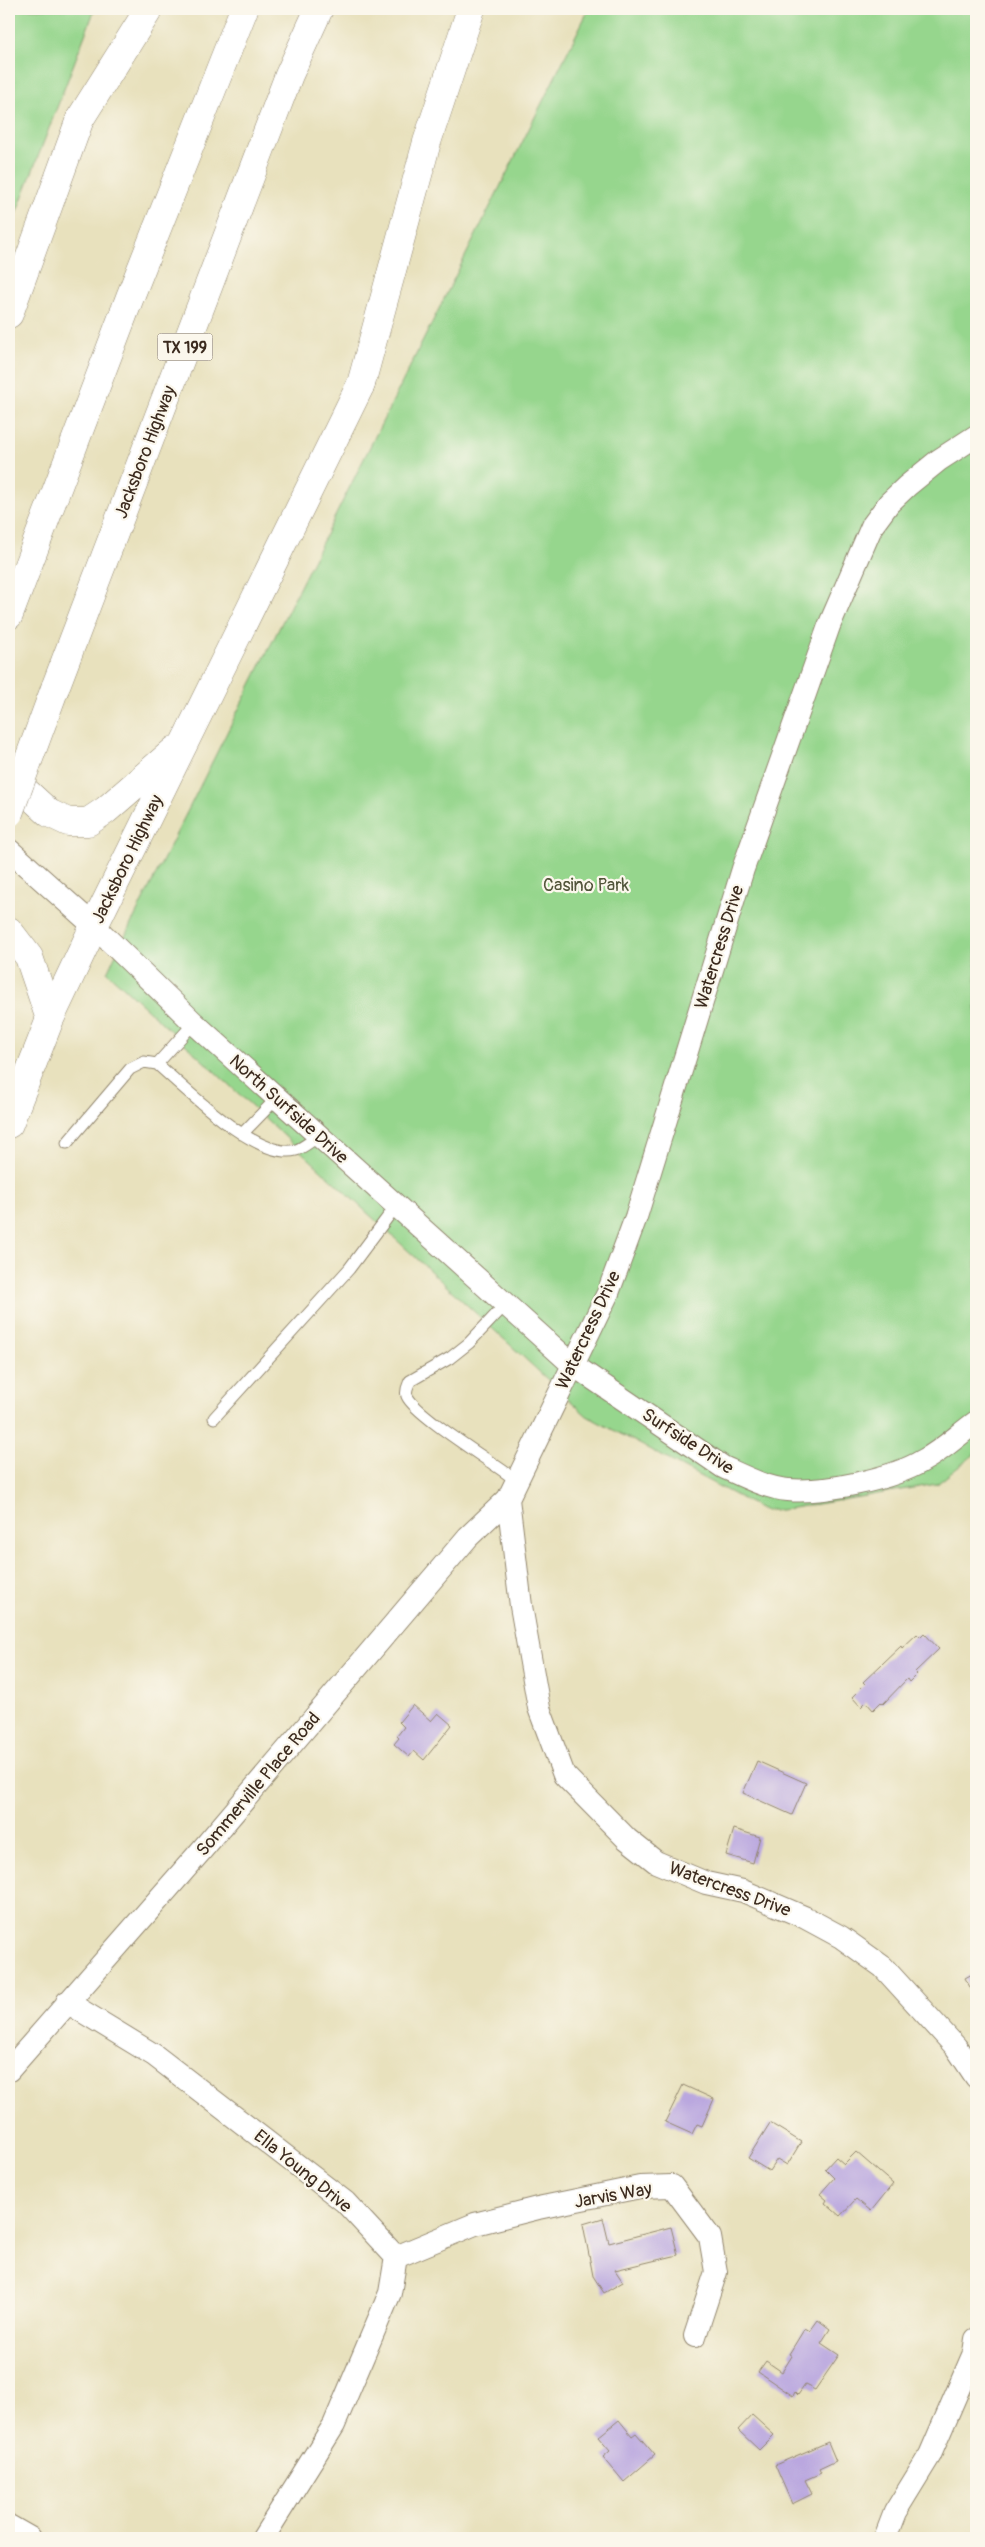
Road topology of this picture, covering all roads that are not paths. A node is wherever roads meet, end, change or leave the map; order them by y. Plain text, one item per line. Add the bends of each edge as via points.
1 (149, 9) edge
2 (244, 9) edge
3 (319, 9) edge
4 (471, 9) edge
5 (9, 314) edge
6 (976, 436) edge
7 (9, 615) edge
8 (185, 742) junction
9 (9, 776) edge
10 (9, 813) edge
11 (9, 850) edge
12 (94, 926) junction
13 (9, 931) edge
14 (50, 1019) junction
15 (194, 1023) junction
16 (157, 1064) junction
17 (277, 1098) junction
18 (9, 1124) edge
19 (242, 1134) junction
20 (319, 1136) junction
21 (67, 1143) dead end
22 (396, 1206) junction
23 (506, 1305) junction
24 (572, 1365) junction
25 (214, 1418) dead end
26 (976, 1422) edge
27 (513, 1490) junction
28 (67, 2002) junction
29 (9, 2070) edge
30 (976, 2076) edge
31 (396, 2257) junction
32 (695, 2336) dead end
33 (976, 2338) edge
34 (9, 2526) edge
35 (30, 2538) edge
36 (263, 2538) edge
37 (885, 2538) edge

1 - 5 main road via 80,118
2 - 7 main road via 130,296
3 - 10 main road, Jacksboro Highway / TX 199, bridge via 289,75
4 - 8 main road, Jacksboro Highway via 427,142 361,384
6 - 24 street, Watercress Drive via 907,486 890,503 868,535 829,626 743,869 636,1218 608,1292
8 - 9 main road via 88,822 68,822 49,813
8 - 12 main road, Jacksboro Highway
11 - 12 street, North Surfside Drive
12 - 14 main road, Jacksboro Highway
12 - 15 street, North Surfside Drive
13 - 14 main road via 29,957
14 - 18 main road, Jacksboro Highway
15 - 16 lane
15 - 17 street, North Surfside Drive
16 - 19 lane via 228,1126
16 - 21 lane via 144,1062 130,1069
17 - 19 lane
17 - 20 street, North Surfside Drive
19 - 20 lane via 271,1149 295,1151
20 - 22 street, North Surfside Drive
22 - 23 street, North Surfside Drive
22 - 25 lane via 349,1269
23 - 24 street, North Surfside Drive
23 - 27 lane via 469,1343 432,1370 410,1381 406,1389 424,1414
24 - 26 street, Surfside Drive via 723,1467 786,1490 828,1489 875,1479 924,1461
24 - 27 street, Watercress Drive
27 - 28 street, Sommerville Place Road via 468,1537 200,1852
27 - 30 street, Watercress Drive via 521,1606 539,1708 564,1775 627,1839 656,1862 706,1883 743,1891 804,1917 883,1967 956,2047
28 - 29 street, Sommerville Place Road
28 - 31 street, Ella Young Drive via 154,2055 346,2202
31 - 32 street, Jarvis Way via 475,2224 640,2188 672,2186 710,2237 716,2272
31 - 36 street via 390,2293 334,2425
33 - 37 street via 974,2353 930,2455 895,2512
34 - 35 street

